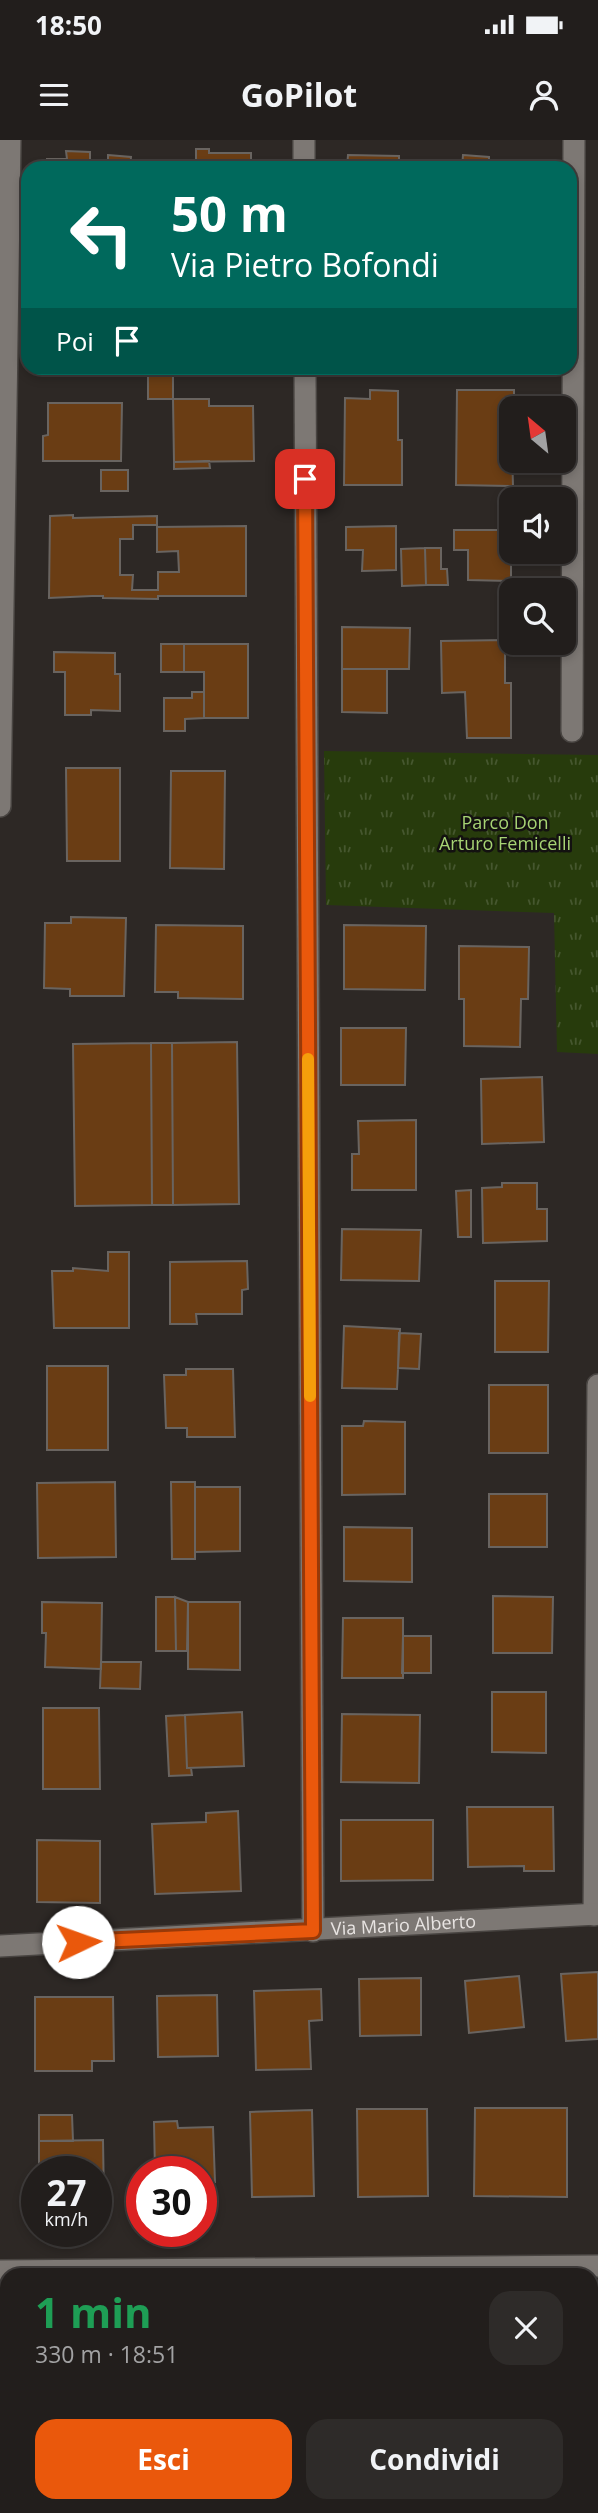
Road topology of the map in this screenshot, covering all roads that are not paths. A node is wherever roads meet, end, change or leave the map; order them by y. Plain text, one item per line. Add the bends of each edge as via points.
1 (10, 140) edge
2 (303, 140) edge
3 (575, 140) edge
4 (304, 161) edge
5 (575, 161) edge
6 (305, 375) edge
7 (574, 375) edge
8 (572, 731) dead end
9 (0, 806) edge
10 (598, 1385) edge
11 (596, 1914) edge
12 (313, 1931) junction
13 (0, 1947) edge
14 (598, 2266) edge
15 (359, 2268) edge

1 - 9 street
2 - 4 street
3 - 5 street
6 - 12 street
7 - 8 street
10 - 11 street
11 - 12 street, Via Mario Alberto
12 - 13 street, Via Mario Alberto
14 - 15 street

